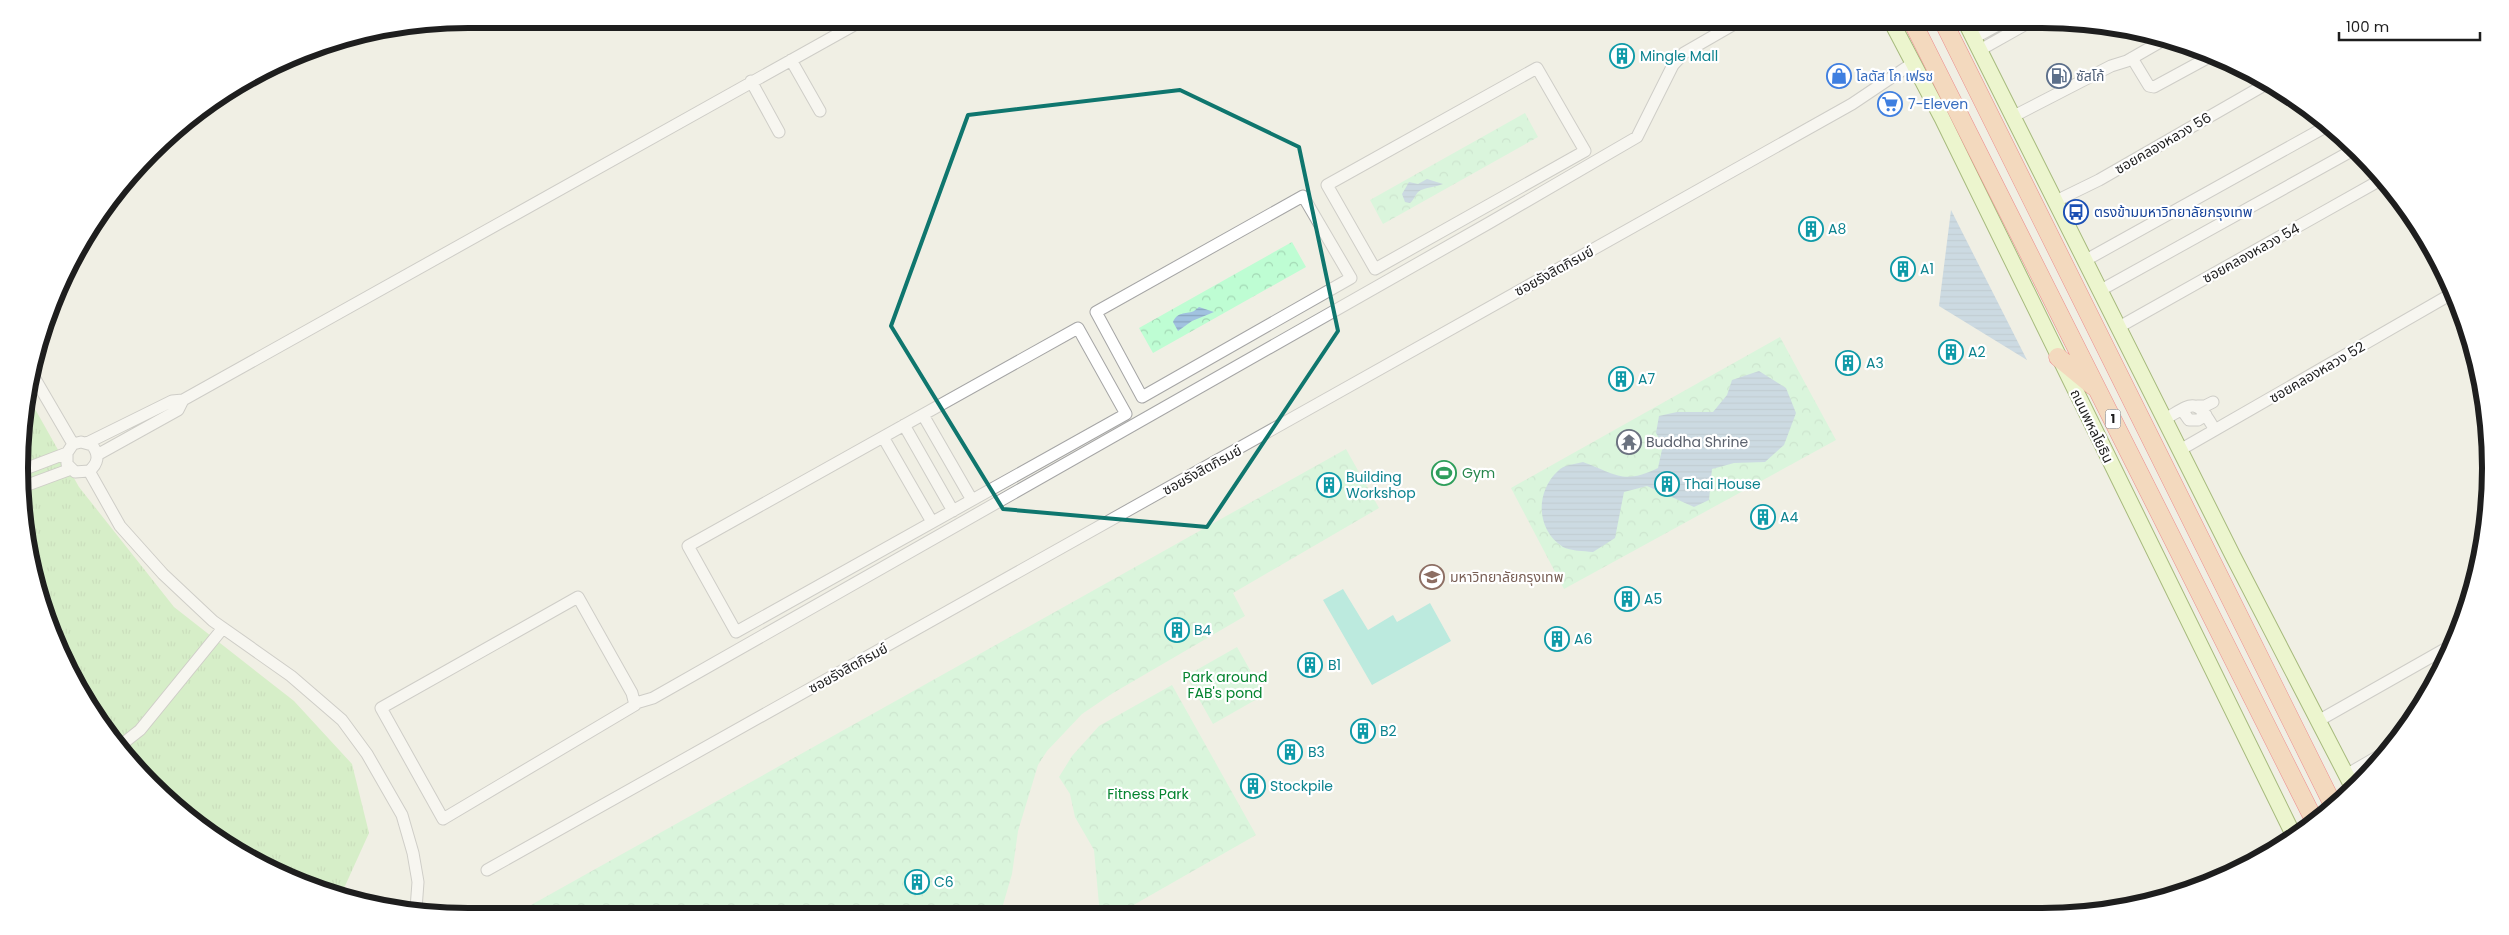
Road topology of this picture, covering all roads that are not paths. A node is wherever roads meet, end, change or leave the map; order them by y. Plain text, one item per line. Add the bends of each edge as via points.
1 (849, 28) edge
2 (1727, 28) edge
3 (1895, 28) edge
4 (1916, 28) edge
5 (1946, 28) edge
6 (1969, 28) edge
7 (1997, 28) edge
8 (2013, 28) edge
9 (2159, 43) edge
10 (1977, 44) junction
11 (2132, 58) junction
12 (2205, 59) edge
13 (791, 60) junction
14 (1913, 63) junction
15 (751, 81) junction
16 (2262, 86) edge
17 (820, 111) dead end
18 (2014, 116) junction
19 (2322, 129) edge
20 (779, 132) dead end
21 (2349, 152) edge
22 (2376, 182) edge
23 (2056, 200) junction
24 (1479, 211) junction
25 (1487, 224) junction
26 (2086, 260) junction
27 (2101, 290) junction
28 (2447, 297) edge
29 (2119, 327) junction
30 (1249, 337) junction
31 (1259, 354) junction
32 (2058, 357) junction
33 (36, 382) edge
34 (2097, 389) junction
35 (184, 400) junction
36 (2213, 402) dead end
37 (2196, 406) junction
38 (2182, 410) junction
39 (923, 415) junction
40 (2165, 419) junction
41 (904, 425) junction
42 (883, 437) junction
43 (87, 443) junction
44 (70, 449) junction
45 (2180, 450) junction
46 (97, 455) junction
47 (28, 468) edge
48 (70, 469) junction
49 (89, 472) junction
50 (28, 485) edge
51 (996, 487) junction
52 (972, 500) junction
53 (1004, 500) junction
54 (953, 511) junction
55 (932, 522) junction
56 (2255, 600) junction
57 (2190, 625) junction
58 (223, 628) junction
59 (2440, 653) edge
60 (634, 705) junction
61 (2318, 721) junction
62 (124, 742) edge
63 (2349, 781) edge
64 (2344, 787) edge
65 (2330, 799) edge
66 (2311, 815) edge
67 (2297, 825) edge
68 (2291, 830) edge
69 (487, 870) dead end
70 (416, 905) edge

1 - 13 street
2 - 25 street via 1684,53 1673,64 1637,137
3 - 14 main road, ถนนพหลโยธิน / 1
4 - 34 highway, ถนนพหลโยธิน / 1
5 - 65 highway, 1
6 - 10 main road
7 - 10 street
8 - 10 street
9 - 11 street
10 - 18 main road
11 - 12 street via 2144,81 2154,87
11 - 18 street
13 - 15 street
13 - 17 street
14 - 32 main road, ถนนพหลโยธิน / 1
14 - 69 street, ซอยรังสิตภิรมย์ via 1843,108
15 - 20 street
15 - 35 street
16 - 23 street, ซอยคลองหลวง 56 via 2100,180
18 - 23 main road
19 - 26 street
21 - 27 street
22 - 29 street, ซอยคลองหลวง 54
23 - 26 main road
24 - 24 street via 1585,151 1537,68 1327,185 1375,269
24 - 25 street
25 - 31 street
26 - 27 main road
27 - 29 main road
28 - 45 street, ซอยคลองหลวง 52
29 - 40 main road
30 - 30 street via 1142,396 1096,312 1303,196 1351,278
30 - 31 street
31 - 53 street
32 - 34 highway
32 - 57 main road, ถนนพหลโยธิน / 1
33 - 44 street
34 - 66 highway, ถนนพหลโยธิน / 1
35 - 43 street via 172,401
35 - 46 street via 178,410
36 - 37 street
37 - 38 street
37 - 38 street via 2202,408 2209,420 2189,420
38 - 40 street
39 - 41 street
39 - 51 street via 1078,328 1126,414
39 - 52 street
40 - 45 main road
41 - 42 street
41 - 54 street
42 - 55 street
42 - 55 street via 688,546 736,632
43 - 44 street
43 - 46 street
44 - 47 street
44 - 48 street via 66,459
45 - 56 main road
46 - 49 street
48 - 49 street
48 - 50 street
49 - 58 street via 120,526 138,549
51 - 52 street
51 - 53 street
52 - 54 street
53 - 60 street via 653,698
54 - 55 street
56 - 61 main road
56 - 64 main road via 2258,614
57 - 67 main road via 2198,634
57 - 68 main road, ถนนพหลโยธิน / 1
58 - 62 street via 140,730
58 - 70 street via 291,676 342,720 367,754 402,815 418,882
59 - 61 street
60 - 60 street via 443,820 381,708 578,597 632,693
61 - 63 main road

